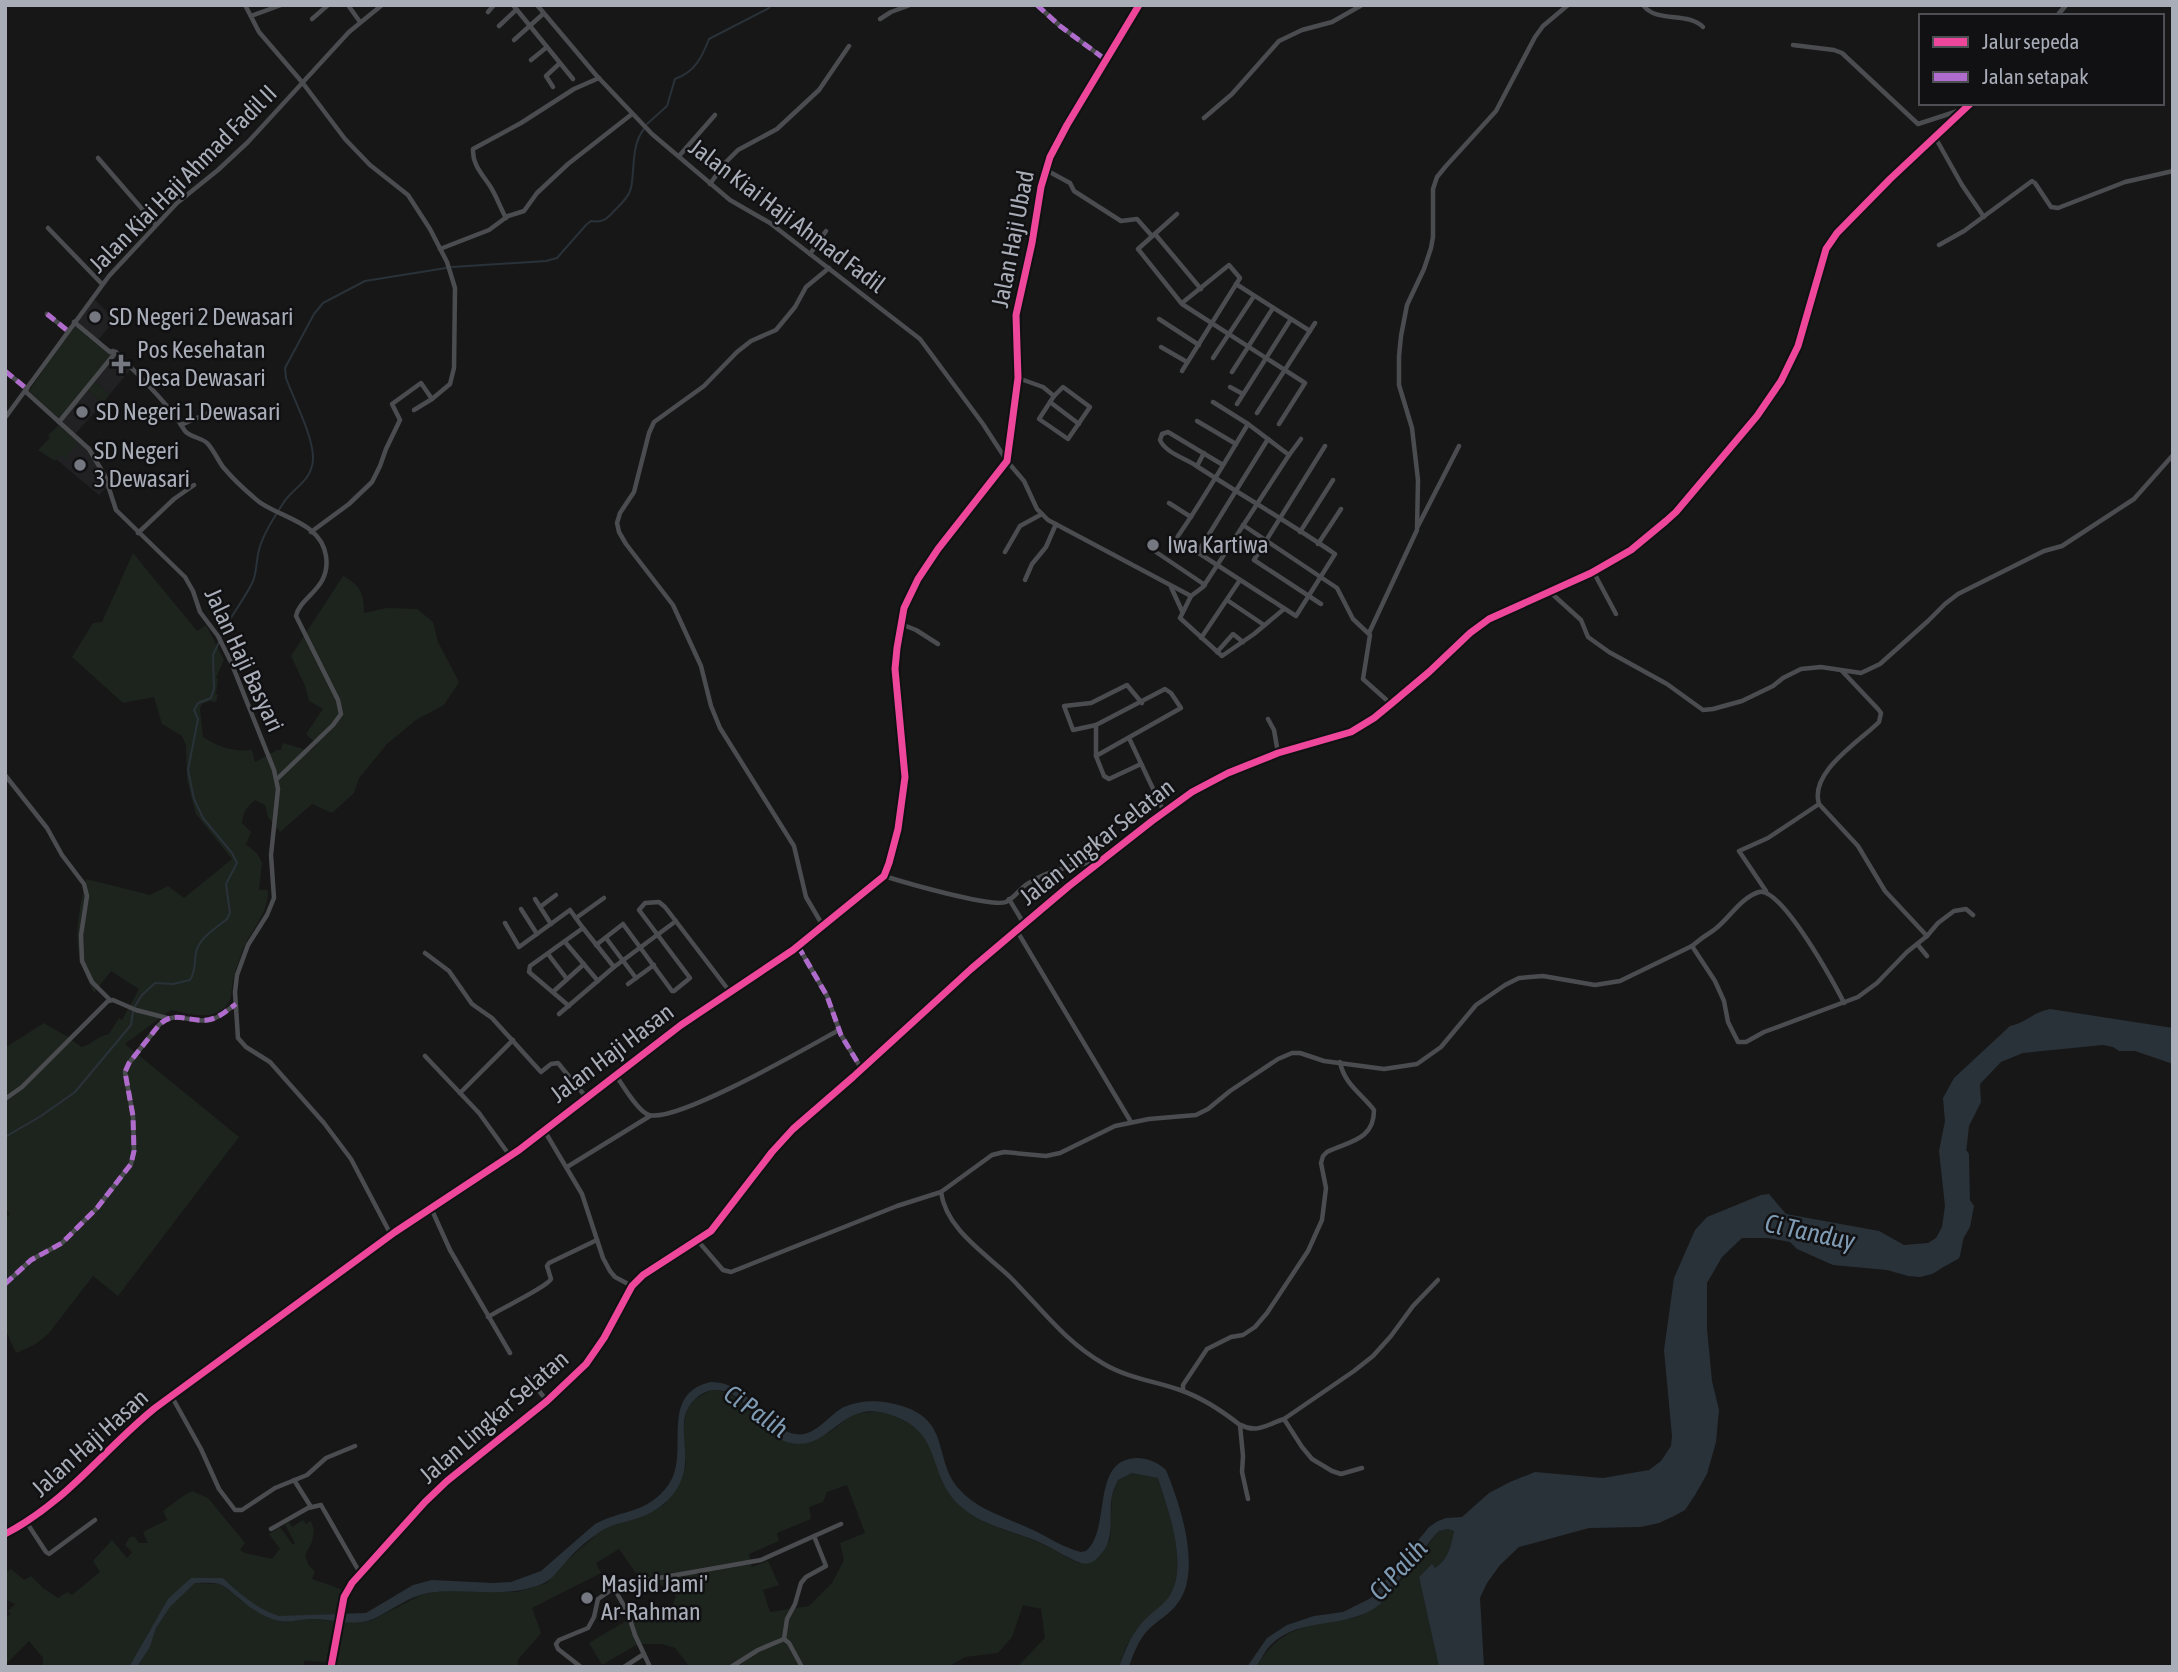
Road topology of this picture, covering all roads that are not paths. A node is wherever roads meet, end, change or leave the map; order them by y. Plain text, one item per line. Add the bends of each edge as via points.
1 (245, 5) edge
2 (281, 5) edge
3 (328, 5) edge
4 (348, 5) edge
5 (382, 5) edge
6 (494, 5) edge
7 (537, 5) edge
8 (910, 5) edge
9 (1037, 5) edge
10 (1139, 5) edge
11 (1362, 5) edge
12 (1569, 5) edge
13 (1643, 5) edge
14 (514, 8) edge
15 (488, 12) dead end
16 (543, 14) junction
17 (251, 16) junction
18 (312, 19) dead end
19 (880, 19) dead end
20 (360, 22) junction
21 (530, 25) junction
22 (499, 26) dead end
23 (1703, 27) dead end
24 (514, 40) dead end
25 (1793, 45) dead end
26 (849, 46) dead end
27 (547, 47) junction
28 (531, 60) dead end
29 (1106, 60) junction
30 (559, 63) junction
31 (599, 78) junction
32 (573, 79) dead end
33 (302, 82) junction
34 (553, 87) dead end
35 (1968, 106) edge
36 (632, 114) junction
37 (715, 115) dead end
38 (1204, 118) dead end
39 (1934, 136) junction
40 (679, 156) junction
41 (98, 158) dead end
42 (1046, 170) junction
43 (2173, 171) edge
44 (710, 184) junction
45 (1177, 214) dead end
46 (1984, 216) junction
47 (506, 218) junction
48 (156, 225) junction
49 (48, 228) dead end
50 (826, 231) dead end
51 (1153, 235) junction
52 (1939, 245) dead end
53 (440, 249) junction
54 (810, 254) junction
55 (829, 268) junction
56 (102, 284) junction
57 (1236, 284) junction
58 (1201, 289) junction
59 (1254, 296) junction
60 (1182, 303) junction
61 (1273, 308) junction
62 (47, 314) dead end
63 (1159, 319) dead end
64 (1291, 320) junction
65 (74, 321) junction
66 (1315, 323) dead end
67 (1212, 324) junction
68 (68, 331) junction
69 (1310, 331) junction
70 (1229, 336) junction
71 (1199, 345) junction
72 (1161, 346) dead end
73 (1248, 348) junction
74 (116, 352) junction
75 (1213, 358) dead end
76 (1266, 359) junction
77 (1187, 362) junction
78 (5, 371) edge
79 (1182, 371) dead end
80 (1232, 372) dead end
81 (1285, 372) junction
82 (1018, 378) junction
83 (1230, 387) dead end
84 (27, 390) junction
85 (1243, 394) junction
86 (1054, 396) junction
87 (432, 399) junction
88 (1050, 402) junction
89 (1213, 402) dead end
90 (1237, 404) dead end
91 (217, 409) dead end
92 (414, 410) dead end
93 (1257, 413) dead end
94 (5, 418) edge
95 (1197, 421) dead end
96 (59, 422) junction
97 (1079, 424) junction
98 (1248, 424) junction
99 (1279, 424) dead end
100 (181, 425) junction
101 (1268, 439) junction
102 (1301, 439) dead end
103 (1236, 444) junction
104 (1325, 446) dead end
105 (1459, 446) dead end
106 (1204, 453) junction
107 (1289, 455) junction
108 (2173, 455) edge
109 (1007, 461) junction
110 (1223, 465) junction
111 (1197, 466) junction
112 (1215, 478) junction
113 (1333, 480) dead end
114 (194, 485) dead end
115 (1236, 491) junction
116 (1169, 503) dead end
117 (1256, 504) junction
118 (1342, 509) dead end
119 (1042, 514) junction
120 (1191, 517) junction
121 (1279, 519) junction
122 (1056, 524) junction
123 (1243, 525) junction
124 (1417, 530) junction
125 (311, 532) junction
126 (1300, 532) junction
127 (138, 533) junction
128 (1266, 540) junction
129 (1318, 544) junction
130 (1005, 552) dead end
131 (1156, 552) dead end
132 (1198, 552) junction
133 (1217, 565) junction
134 (1593, 571) junction
135 (1321, 577) junction
136 (1025, 580) dead end
137 (1240, 580) junction
138 (1205, 585) junction
139 (1171, 586) junction
140 (1550, 592) junction
141 (1308, 595) junction
142 (1191, 596) junction
143 (1227, 600) junction
144 (1321, 604) dead end
145 (1284, 609) junction
146 (1182, 612) junction
147 (1616, 614) dead end
148 (901, 624) junction
149 (1264, 625) junction
150 (1369, 633) junction
151 (1201, 638) junction
152 (1243, 642) junction
153 (938, 644) dead end
154 (1217, 652) junction
155 (1842, 670) junction
156 (1142, 703) junction
157 (1391, 704) junction
158 (1268, 719) dead end
159 (1096, 725) junction
160 (1129, 738) junction
161 (1278, 752) junction
162 (1096, 756) junction
163 (1141, 764) junction
164 (5, 775) edge
165 (277, 779) junction
166 (1819, 804) junction
167 (1164, 812) junction
168 (1101, 860) junction
169 (884, 876) junction
170 (1766, 891) junction
171 (556, 895) dead end
172 (604, 898) dead end
173 (535, 899) dead end
174 (1009, 899) junction
175 (540, 906) junction
176 (521, 909) dead end
177 (1973, 915) dead end
178 (576, 918) junction
179 (676, 921) junction
180 (505, 923) dead end
181 (551, 924) junction
182 (1024, 924) junction
183 (823, 926) junction
184 (583, 928) junction
185 (1017, 931) junction
186 (537, 934) junction
187 (658, 934) junction
188 (1927, 936) junction
189 (606, 938) junction
190 (565, 942) junction
191 (596, 945) junction
192 (1918, 945) junction
193 (799, 946) junction
194 (1692, 946) junction
195 (641, 947) junction
196 (425, 953) dead end
197 (548, 954) junction
198 (1927, 956) dead end
199 (622, 960) junction
200 (584, 964) junction
201 (654, 965) junction
202 (614, 967) junction
203 (636, 978) junction
204 (568, 979) junction
205 (598, 981) junction
206 (628, 984) dead end
207 (554, 991) junction
208 (730, 992) junction
209 (110, 1000) junction
210 (1844, 1003) junction
211 (236, 1004) junction
212 (569, 1006) junction
213 (559, 1014) dead end
214 (167, 1018) junction
215 (839, 1030) junction
216 (513, 1040) junction
217 (425, 1056) dead end
218 (1340, 1062) junction
219 (861, 1068) junction
220 (615, 1074) junction
221 (460, 1093) junction
222 (586, 1097) junction
223 (5, 1099) edge
224 (651, 1116) junction
225 (1131, 1122) junction
226 (544, 1130) junction
227 (510, 1156) junction
228 (567, 1167) junction
229 (941, 1192) junction
230 (431, 1208) junction
231 (391, 1235) junction
232 (597, 1240) junction
233 (698, 1241) junction
234 (1438, 1280) dead end
235 (5, 1284) edge
236 (632, 1286) junction
237 (488, 1317) junction
238 (510, 1353) dead end
239 (528, 1377) dead end
240 (1182, 1391) junction
241 (172, 1397) junction
242 (547, 1401) junction
243 (1284, 1419) junction
244 (1240, 1425) junction
245 (355, 1446) dead end
246 (1362, 1468) dead end
247 (294, 1480) junction
248 (1248, 1499) dead end
249 (311, 1507) junction
250 (95, 1520) dead end
251 (27, 1523) junction
252 (841, 1524) dead end
253 (271, 1529) dead end
254 (5, 1534) edge
255 (814, 1536) junction
256 (360, 1573) junction
257 (614, 1588) junction
258 (784, 1639) junction
259 (644, 1654) junction
260 (331, 1667) edge
261 (581, 1667) edge
262 (624, 1667) edge
263 (650, 1667) edge
264 (731, 1667) edge
265 (802, 1667) edge

1 - 17 street
2 - 17 street
3 - 18 street
4 - 20 street
5 - 20 street, Jalan Kiai Haji Ahmad Fadil II
6 - 15 street
7 - 16 street, Jalan Kiai Haji Ahmad Fadil
8 - 19 street
9 - 29 street
10 - 29 street, Jalan Haji Ubad
11 - 38 street via 1332,22 1279,41
12 - 124 street via 1543,26 1496,111 1437,177 1433,189 1432,248 1407,305 1399,356 1399,385 1412,428 1418,480
13 - 23 street via 1654,14 1697,21
14 - 21 street
14 - 22 street
16 - 21 street
16 - 31 street, Jalan Kiai Haji Ahmad Fadil
17 - 33 street
20 - 33 street, Jalan Kiai Haji Ahmad Fadil II
21 - 24 street
21 - 27 street
25 - 35 street via 1842,54 1918,124
26 - 44 street via 819,90 777,129 738,150
27 - 28 street
27 - 30 street
29 - 42 street, Jalan Haji Ubad
30 - 32 street
30 - 34 street via 546,76
31 - 36 street, Jalan Kiai Haji Ahmad Fadil
31 - 47 street via 473,149 481,175
33 - 48 street, Jalan Kiai Haji Ahmad Fadil II via 240,149
33 - 53 street via 354,148 408,195
35 - 39 street, Jalan Lingkar Selatan
36 - 40 street, Jalan Kiai Haji Ahmad Fadil
36 - 47 street via 568,164 527,208
37 - 40 street
39 - 46 street
39 - 134 street, Jalan Lingkar Selatan via 1826,249 1798,346 1782,381 1757,416 1676,512 1631,550
40 - 44 street, Jalan Kiai Haji Ahmad Fadil
41 - 48 street
42 - 51 street via 1121,221 1137,219
42 - 82 street, Jalan Haji Ubad via 1016,315
43 - 46 street via 2125,182 2058,208 2051,207 2032,181
44 - 54 street, Jalan Kiai Haji Ahmad Fadil
45 - 51 street
46 - 52 street
47 - 53 street via 489,230
48 - 56 street, Jalan Kiai Haji Ahmad Fadil II
49 - 56 street
50 - 54 street
51 - 58 street
51 - 60 street via 1138,249
53 - 87 street via 455,288 454,368 450,384
54 - 55 street, Jalan Kiai Haji Ahmad Fadil
55 - 109 street, Jalan Kiai Haji Ahmad Fadil via 920,339
55 - 183 street via 806,287 776,330 751,341 704,386 654,422 634,492 617,523 626,544 673,605 701,666 720,728 794,846 806,897
56 - 65 street, Jalan Kiai Haji Ahmad Fadil II
57 - 58 street via 1240,278 1230,265
57 - 59 street
57 - 67 street
58 - 60 street
59 - 61 street
59 - 70 street
60 - 67 street
61 - 64 street
61 - 73 street
62 - 68 street
63 - 71 street
64 - 69 street
64 - 76 street
65 - 68 street, Jalan Kiai Haji Ahmad Fadil II
65 - 74 street via 110,352
66 - 69 street
67 - 70 street
67 - 71 street
68 - 84 street, Jalan Kiai Haji Ahmad Fadil II
69 - 81 street
70 - 73 street
70 - 75 street
71 - 77 street
72 - 77 street
73 - 76 street
73 - 80 street
74 - 96 street
74 - 100 street
76 - 81 street
76 - 85 street
77 - 79 street
78 - 84 street, Jalan Haji Basyari
81 - 93 street
81 - 99 street via 1305,383
82 - 86 street
82 - 109 street, Jalan Haji Ubad
83 - 85 street
84 - 94 street, Jalan Kiai Haji Ahmad Fadil II
84 - 96 street, Jalan Haji Basyari
85 - 90 street
86 - 88 street
86 - 97 street via 1063,387 1090,407
87 - 92 street
87 - 125 street via 421,383 391,404 400,421 372,482
88 - 97 street
88 - 97 street via 1039,421 1067,439
89 - 98 street
91 - 100 street
95 - 103 street
96 - 127 street, Jalan Haji Basyari via 91,452 116,510
98 - 101 street
98 - 103 street
100 - 125 street via 209,445 241,486 261,503
101 - 107 street
101 - 115 street
102 - 107 street
103 - 110 street
104 - 121 street
105 - 124 street
106 - 110 street
106 - 111 street
106 - 111 street via 1168,432 1162,434 1164,447
107 - 117 street
108 - 155 street via 2139,495 2078,536 1958,594 1880,664 1861,673
109 - 119 street, Jalan Kiai Haji Ahmad Fadil
109 - 148 street via 918,579
110 - 112 street
111 - 112 street
112 - 115 street
112 - 120 street
113 - 126 street
114 - 127 street
115 - 117 street
115 - 132 street
116 - 120 street
117 - 121 street
117 - 123 street
118 - 129 street
119 - 122 street
119 - 130 street via 1020,526
120 - 132 street via 1177,539
121 - 126 street
121 - 128 street
122 - 136 street
122 - 139 street
123 - 128 street
123 - 133 street
124 - 150 street
125 - 165 street via 325,550 326,570 296,616 341,714
126 - 129 street
127 - 165 street, Jalan Haji Basyari via 185,577 193,591 200,612 231,663
128 - 135 street
128 - 141 street via 1254,560
129 - 135 street via 1335,554
131 - 138 street
132 - 133 street
133 - 137 street
133 - 138 street
134 - 140 street, Jalan Lingkar Selatan
134 - 147 street
135 - 141 street
135 - 150 street via 1337,588 1353,619
137 - 143 street
137 - 145 street
138 - 142 street
139 - 142 street
139 - 146 street
140 - 155 street via 1581,621 1588,637 1703,710 1742,701 1801,669
140 - 157 street, Jalan Lingkar Selatan via 1489,619
141 - 144 street
141 - 145 street via 1296,616
142 - 146 street
143 - 149 street
143 - 151 street
145 - 149 street
146 - 151 street via 1181,620
148 - 153 street
148 - 169 street via 895,670 905,777 898,829
149 - 152 street
150 - 157 street via 1363,679
151 - 154 street
152 - 154 street via 1224,656
152 - 154 street via 1233,634
155 - 166 street via 1881,717 1823,776 1817,793
156 - 159 street
156 - 159 street via 1127,685 1091,703 1064,706 1073,730
156 - 160 street via 1166,689 1181,707
157 - 161 street, Jalan Lingkar Selatan via 1351,732
158 - 161 street
159 - 162 street
160 - 162 street
160 - 163 street
161 - 167 street, Jalan Lingkar Selatan via 1227,773
162 - 163 street via 1104,776 1110,779
163 - 167 street
164 - 209 street via 84,884 82,961 92,982
165 - 211 street, Jalan Haji Basyari via 271,855 274,898 243,957 235,986
166 - 170 street via 1739,851
166 - 188 street via 1858,846 1885,891
167 - 168 street, Jalan Lingkar Selatan
168 - 174 street via 1044,875
168 - 182 street, Jalan Lingkar Selatan
169 - 174 street via 992,903
169 - 183 street, Jalan Haji Hasan
170 - 194 street via 1749,897
170 - 210 street via 1802,933
171 - 175 street
172 - 178 street
173 - 175 street
174 - 182 street
175 - 181 street
176 - 186 street
177 - 188 street via 1966,909 1954,911
178 - 181 street via 570,910
178 - 184 street
179 - 187 street
179 - 187 street via 659,902 645,903 640,913
179 - 208 street
180 - 186 street via 519,947
181 - 186 street
182 - 185 street, Jalan Lingkar Selatan
183 - 193 street, Jalan Haji Hasan
184 - 190 street
184 - 191 street
185 - 219 street, Jalan Lingkar Selatan
185 - 225 street
187 - 195 street
187 - 201 street via 690,978 671,991
188 - 192 street
189 - 191 street
189 - 195 street via 623,924
189 - 199 street
190 - 197 street
190 - 200 street
191 - 202 street
192 - 198 street
192 - 210 street via 1877,983
193 - 208 street, Jalan Haji Hasan
193 - 215 street via 827,996
194 - 210 street via 1715,981 1738,1042
194 - 218 street via 1620,981 1595,985 1544,976 1519,978 1476,1005 1441,1046 1417,1064 1384,1069
195 - 199 street
195 - 201 street
196 - 216 street via 449,971 472,1004
197 - 204 street
197 - 207 street via 530,966 529,972
199 - 202 street
199 - 203 street
200 - 204 street
200 - 205 street
201 - 203 street
202 - 205 street
203 - 206 street
204 - 207 street
205 - 212 street
207 - 212 street
208 - 220 street, Jalan Haji Hasan
209 - 214 street
209 - 223 street
211 - 214 street via 207,1020
211 - 231 street, Jalan Haji Basyari via 240,1040 270,1062 324,1123 351,1159
212 - 213 street
214 - 235 street via 125,1072 133,1116 131,1164 62,1243 31,1260
215 - 219 street
215 - 224 street via 720,1093
216 - 221 street
216 - 222 street via 541,1072 558,1063
217 - 221 street
218 - 225 street via 1293,1053 1196,1115
218 - 240 street via 1346,1079 1374,1110 1372,1125 1364,1136 1323,1156 1326,1188 1319,1230 1267,1313 1243,1335 1207,1349
219 - 233 street, Jalan Lingkar Selatan via 793,1129 720,1221
220 - 222 street, Jalan Haji Hasan
220 - 224 street
221 - 227 street
222 - 226 street, Jalan Haji Hasan
224 - 228 street
225 - 229 street via 1051,1156 992,1154
226 - 227 street, Jalan Haji Hasan
226 - 228 street
227 - 230 street, Jalan Haji Hasan
228 - 232 street via 582,1194
229 - 233 street via 731,1272 723,1270
229 - 240 street via 953,1221 966,1237 1068,1338 1120,1372
230 - 231 street, Jalan Haji Hasan
230 - 237 street
231 - 241 street, Jalan Haji Hasan
232 - 236 street via 610,1271
232 - 237 street via 549,1263 547,1285
233 - 236 street, Jalan Lingkar Selatan via 655,1266
234 - 243 street via 1373,1356
236 - 242 street, Jalan Lingkar Selatan via 595,1352
237 - 238 street
239 - 242 street
240 - 244 street via 1216,1406
241 - 247 street via 219,1489 235,1510
241 - 251 street, Jalan Haji Hasan
242 - 256 street, Jalan Lingkar Selatan via 447,1481
243 - 244 street via 1257,1430
243 - 246 street via 1312,1459 1341,1474
244 - 248 street
245 - 247 street via 326,1458
247 - 249 street
249 - 253 street
249 - 256 street via 323,1507
250 - 251 street via 50,1554
251 - 254 street, Jalan Haji Hasan
252 - 255 street
255 - 257 street via 761,1560
255 - 258 street via 826,1566 802,1583
256 - 260 street, Jalan Lingkar Selatan via 344,1597
257 - 259 street
257 - 261 street via 598,1600 588,1628 556,1644
258 - 264 street
258 - 265 street
259 - 262 street
259 - 263 street

